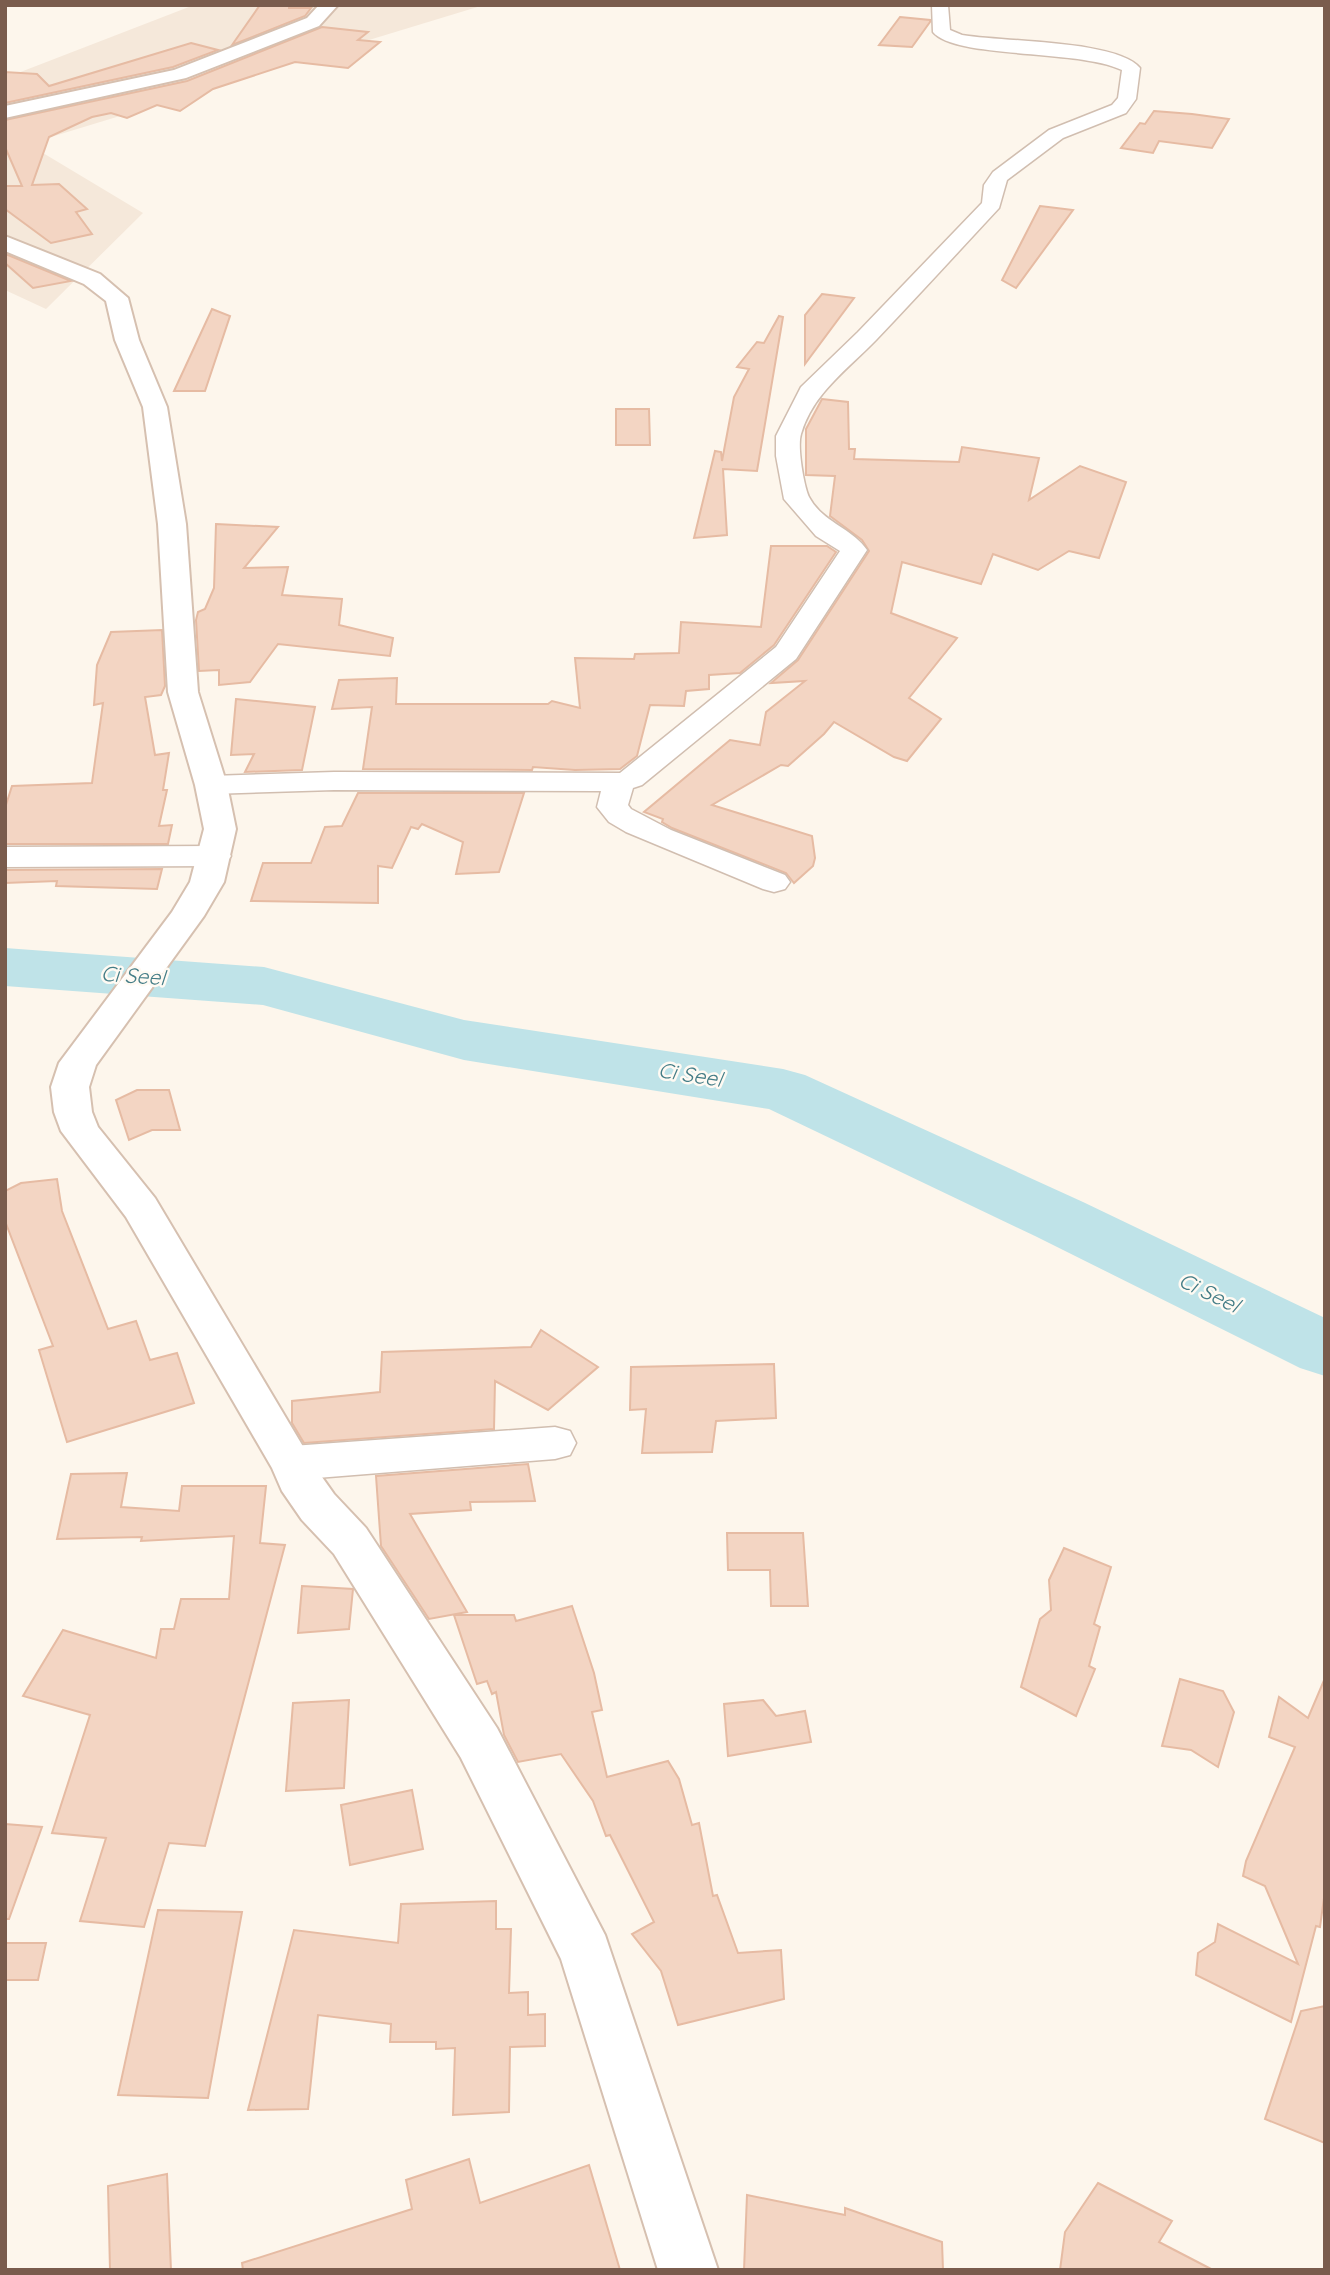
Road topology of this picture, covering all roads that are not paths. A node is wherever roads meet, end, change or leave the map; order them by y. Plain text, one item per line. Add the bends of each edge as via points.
1 (329, 5) edge
2 (940, 5) edge
3 (5, 112) edge
4 (5, 243) edge
5 (619, 782) junction
6 (211, 785) junction
7 (215, 856) junction
8 (5, 857) edge
9 (774, 881) dead end
10 (555, 1443) dead end
11 (292, 1463) junction
12 (688, 2270) edge

1 - 3 street via 313,22 180,74
2 - 5 street via 942,32 954,38 1123,63 1131,68 1127,99 1119,108 1056,134 1000,176 992,204 809,392 788,436 797,499 825,530 852,546 853,555 786,653 631,779
4 - 6 street via 92,279 117,298 127,340 155,407 172,524 183,692
5 - 6 street
5 - 9 street via 614,813
6 - 7 street via 220,829
7 - 8 street
7 - 11 street via 207,883 187,916 78,1063 70,1087 73,1112 80,1131 141,1208
10 - 11 street
11 - 12 street via 318,1507 350,1541 479,1743 586,1954

